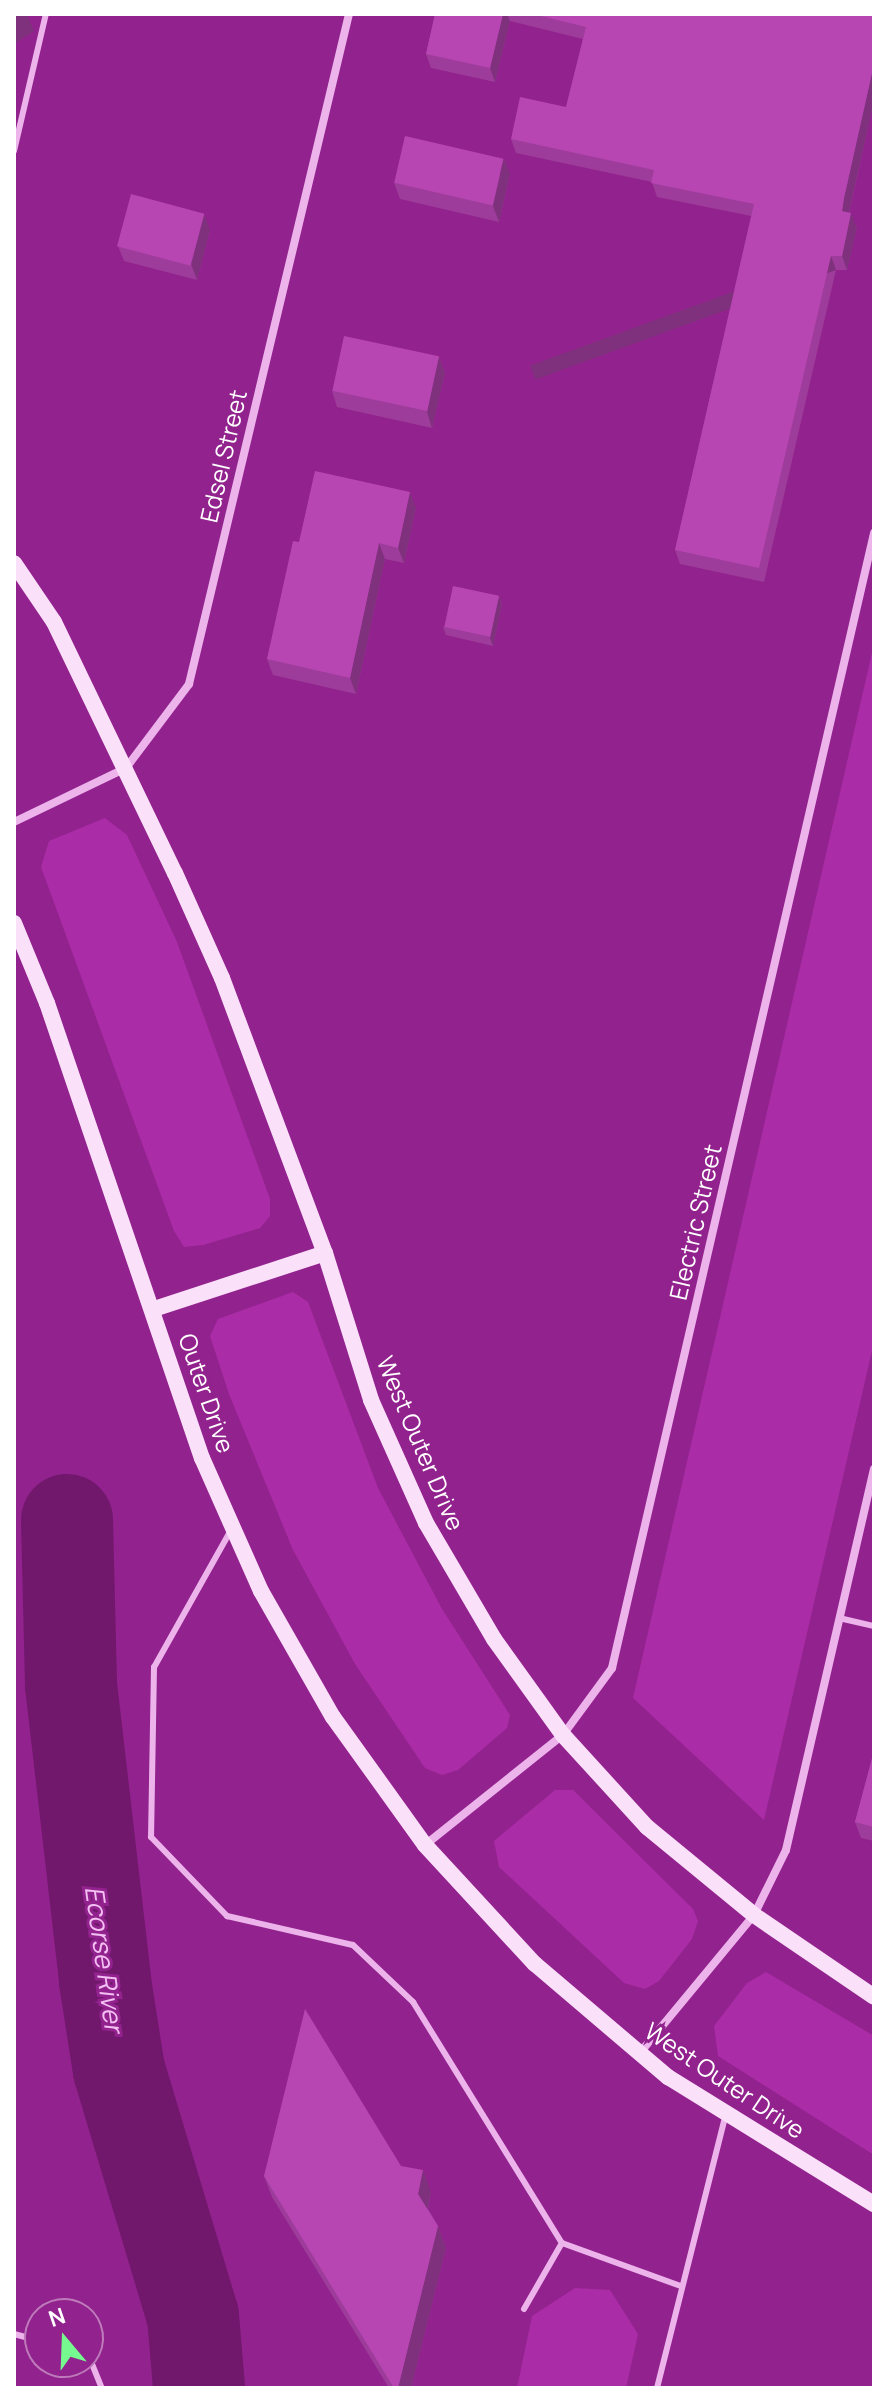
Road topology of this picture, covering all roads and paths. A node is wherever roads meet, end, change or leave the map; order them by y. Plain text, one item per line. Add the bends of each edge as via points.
1 (46, 14) edge
2 (349, 14) edge
3 (14, 151) edge
4 (874, 533) edge
5 (14, 563) edge
6 (126, 768) junction
7 (14, 822) edge
8 (14, 923) edge
9 (325, 1253) junction
10 (154, 1309) junction
11 (874, 1469) edge
12 (233, 1527) junction
13 (839, 1618) junction
14 (874, 1626) edge
15 (563, 1735) junction
16 (425, 1845) junction
17 (754, 1915) junction
18 (874, 1997) edge
19 (638, 2054) junction
20 (726, 2114) junction
21 (874, 2204) edge
22 (562, 2243) junction
23 (681, 2286) junction
24 (524, 2309) dead end
25 (657, 2388) edge

1 - 3 lane
2 - 6 street, Edsel Street via 189,684
4 - 15 street, Electric Street via 612,1668
5 - 6 main road, West Outer Drive via 54,622
6 - 7 street, Edsel Street
6 - 9 main road, West Outer Drive via 222,978
8 - 10 main road, Outer Drive
9 - 10 main road
9 - 15 main road, West Outer Drive via 371,1400 426,1523 494,1639
10 - 12 main road, Outer Drive via 202,1458
11 - 13 street
12 - 16 main road, Outer Drive via 261,1591 333,1717
12 - 22 lane via 154,1667 151,1837 227,1916 353,1945 413,2002
13 - 14 lane
13 - 17 street via 786,1850
15 - 16 street, Electric Street
15 - 17 main road, West Outer Drive via 647,1827
16 - 19 main road, West Outer Drive via 535,1964
17 - 18 main road, West Outer Drive
17 - 19 street
19 - 20 main road, West Outer Drive
20 - 21 main road, West Outer Drive
20 - 23 lane
22 - 23 lane
22 - 24 lane
23 - 25 lane

